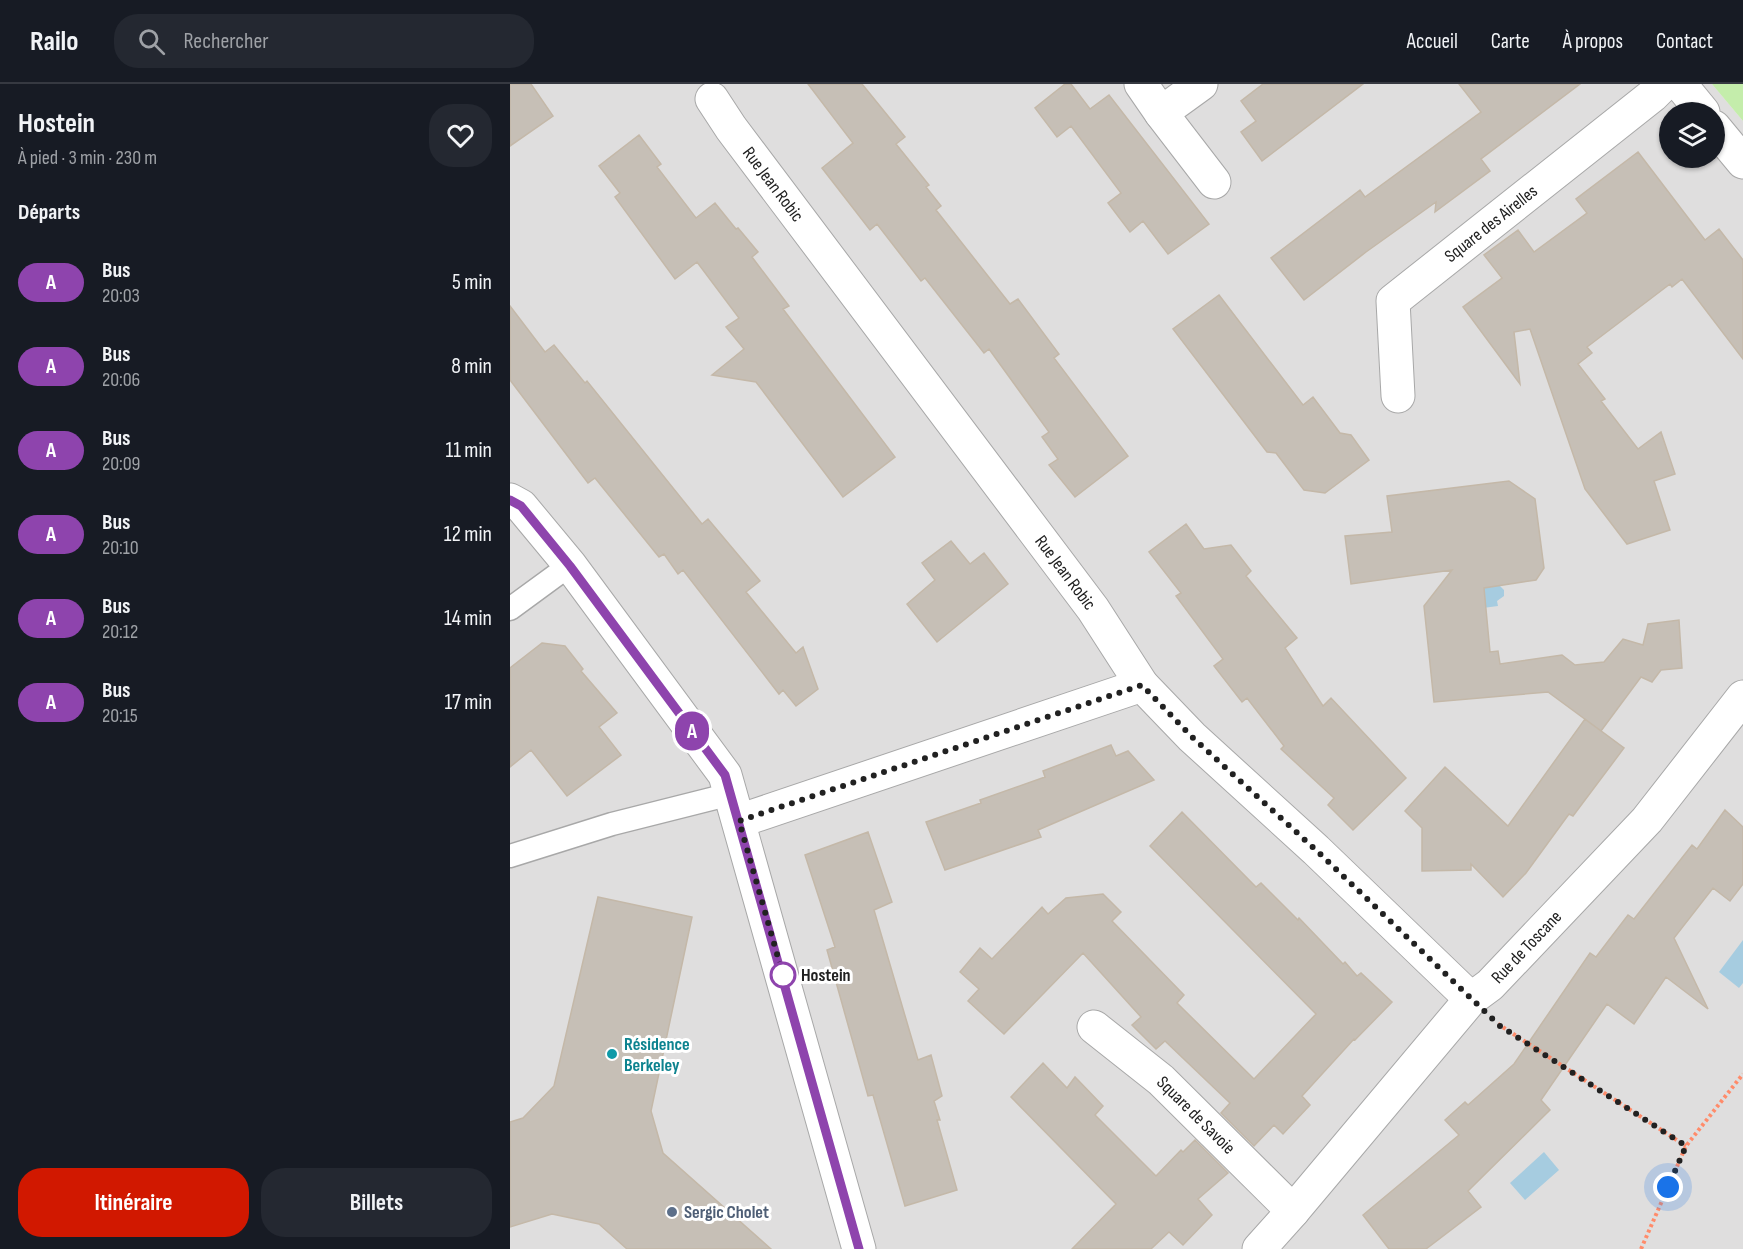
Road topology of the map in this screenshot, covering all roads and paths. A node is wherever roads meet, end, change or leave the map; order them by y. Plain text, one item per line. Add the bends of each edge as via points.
1 (1141, 84) edge
2 (1201, 84) edge
3 (1664, 84) edge
4 (1680, 84) edge
5 (712, 99) dead end
6 (1695, 102) edge
7 (1161, 113) junction
8 (1725, 140) edge
9 (1743, 162) edge
10 (1214, 182) dead end
11 (1398, 396) dead end
12 (510, 500) edge
13 (570, 566) junction
14 (510, 609) edge
15 (1142, 685) junction
16 (1743, 697) edge
17 (735, 807) junction
18 (510, 855) edge
19 (1471, 999) junction
20 (1094, 1027) dead end
21 (1743, 1074) edge
22 (1686, 1146) junction
23 (1293, 1211) junction
24 (860, 1249) edge
25 (1258, 1249) edge
26 (1641, 1249) edge

1 - 7 street
2 - 7 street
3 - 11 street, Square des Airelles via 1393,301
4 - 6 street
5 - 15 street, Rue Jean Robic via 1093,609
7 - 10 street
8 - 9 street
12 - 13 street via 521,506
13 - 14 lane
13 - 17 street via 725,775
15 - 17 street
15 - 19 street, Rue Jean Robic via 1192,737
16 - 19 street, Rue de Toscane via 1647,820 1490,985
17 - 18 lane via 612,824
17 - 24 street
19 - 22 path via 1500,1026
19 - 23 street, Rue de Toscane
20 - 23 street, Square de Savoie via 1161,1080
21 - 22 path
22 - 26 path
23 - 25 street, Rue de Toscane

